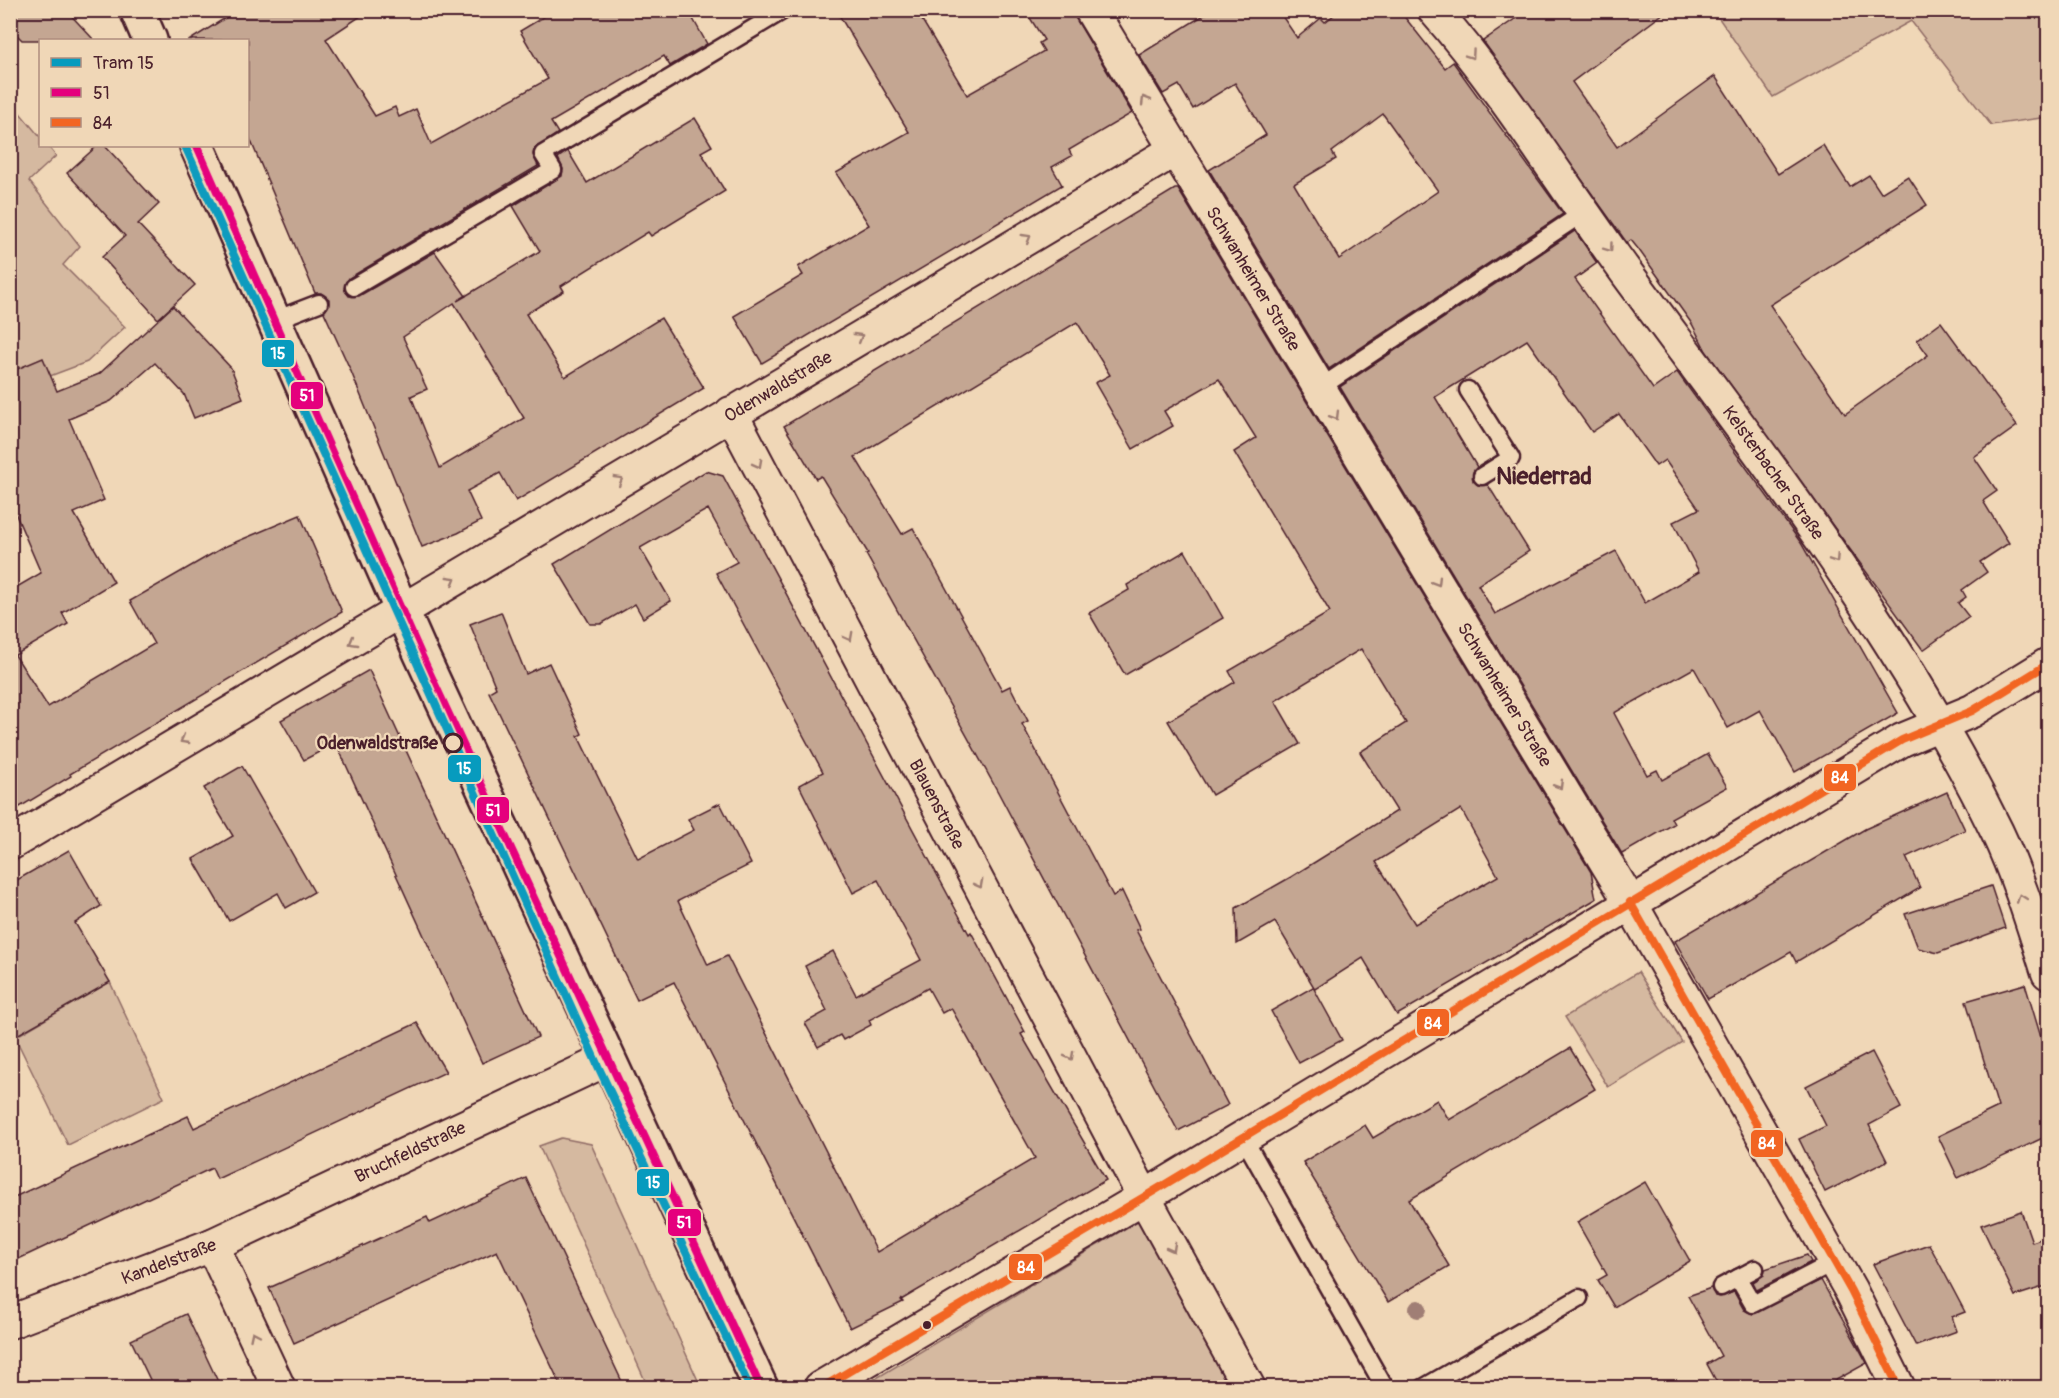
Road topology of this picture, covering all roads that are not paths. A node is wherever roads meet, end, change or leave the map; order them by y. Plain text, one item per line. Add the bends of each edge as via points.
1 (137, 10) edge
2 (784, 10) edge
3 (1091, 10) edge
4 (1434, 10) edge
5 (150, 39) edge
6 (197, 147) edge
7 (1175, 150) junction
8 (1582, 213) junction
9 (354, 287) dead end
10 (319, 303) dead end
11 (275, 320) junction
12 (1318, 389) junction
13 (1468, 390) dead end
14 (731, 413) junction
15 (1482, 476) dead end
16 (402, 610) junction
17 (2049, 664) edge
18 (1940, 723) junction
19 (10, 844) edge
20 (1630, 902) junction
21 (2049, 973) edge
22 (608, 1059) junction
23 (1243, 1137) junction
24 (1144, 1197) junction
25 (212, 1245) junction
26 (1834, 1262) junction
27 (1755, 1269) dead end
28 (1738, 1278) junction
29 (1721, 1287) dead end
30 (1579, 1298) dead end
31 (10, 1322) edge
32 (279, 1388) edge
33 (761, 1388) edge
34 (820, 1388) edge
35 (1249, 1388) edge
36 (1386, 1388) edge
37 (1423, 1388) edge
38 (1899, 1388) edge

1 - 5 street
2 - 9 lane via 543,154 553,170
7 -> 3 street, Schwanheimer Straße
4 -> 8 street, Kelsterbacher Straße via 1462,42
6 - 11 street
7 - 12 street, Schwanheimer Straße
14 -> 7 street, Odenwaldstraße
8 - 12 lane
8 -> 18 street, Kelsterbacher Straße via 1812,523
10 - 11 lane
11 - 16 street
12 -> 20 street, Schwanheimer Straße via 1408,520
13 - 15 lane via 1511,458
16 -> 14 street, Odenwaldstraße
14 -> 24 street, Blauenstraße
16 -> 19 street, Odenwaldstraße
16 - 22 street
17 - 18 street via 1972,711
18 - 20 street via 1902,740
21 -> 18 street, Kelsterbacher Straße via 1999,835
20 - 23 street
20 - 26 street, Schwanheimer Straße
22 - 25 street, Bruchfeldstraße
22 - 33 street
23 - 24 street
23 - 36 lane
24 - 34 street
24 -> 35 street, Blauenstraße
25 - 31 street, Kandelstraße
32 -> 25 street, Kandelstraße
26 - 28 lane via 1753,1304
26 - 38 street, Schwanheimer Straße
27 - 28 lane
28 - 29 lane
30 - 37 lane

